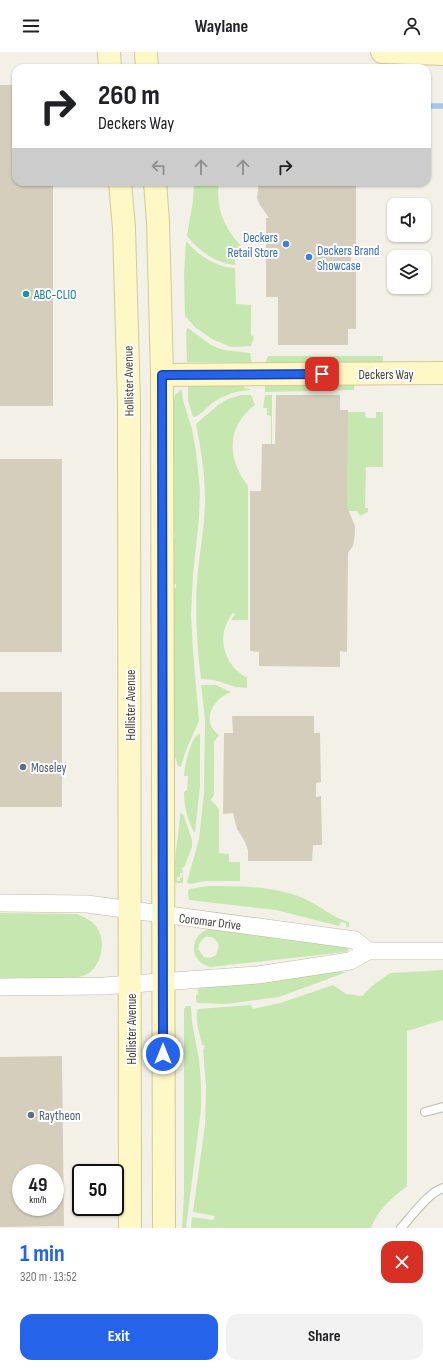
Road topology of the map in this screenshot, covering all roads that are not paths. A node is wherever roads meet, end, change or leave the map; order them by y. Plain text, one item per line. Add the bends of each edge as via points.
1 (109, 52) edge
2 (146, 52) edge
3 (382, 52) edge
4 (443, 54) edge
5 (110, 64) edge
6 (148, 64) edge
7 (120, 186) edge
8 (155, 186) edge
9 (443, 373) edge
10 (162, 375) junction
11 (0, 903) edge
12 (129, 910) junction
13 (162, 915) junction
14 (443, 950) edge
15 (368, 951) junction
16 (163, 982) junction
17 (131, 984) junction
18 (0, 987) edge
19 (443, 1108) edge
20 (425, 1112) dead end
21 (443, 1188) edge
22 (130, 1228) edge
23 (164, 1228) edge
24 (401, 1228) edge

1 - 5 main road
2 - 6 main road
3 - 4 main road
7 - 12 main road, Hollister Avenue via 129,402
8 - 10 main road
9 - 10 main road, Deckers Way
10 - 13 main road
11 - 12 street, Coromar Drive via 87,904
12 - 13 street, Coromar Drive
12 - 17 main road, Hollister Avenue
13 - 15 street, Coromar Drive via 355,940
13 - 16 main road
14 - 15 street
15 - 16 street via 350,962 258,975
16 - 17 street
16 - 23 main road
17 - 18 street
17 - 22 main road, Hollister Avenue
19 - 20 lane
21 - 24 lane via 436,1190

